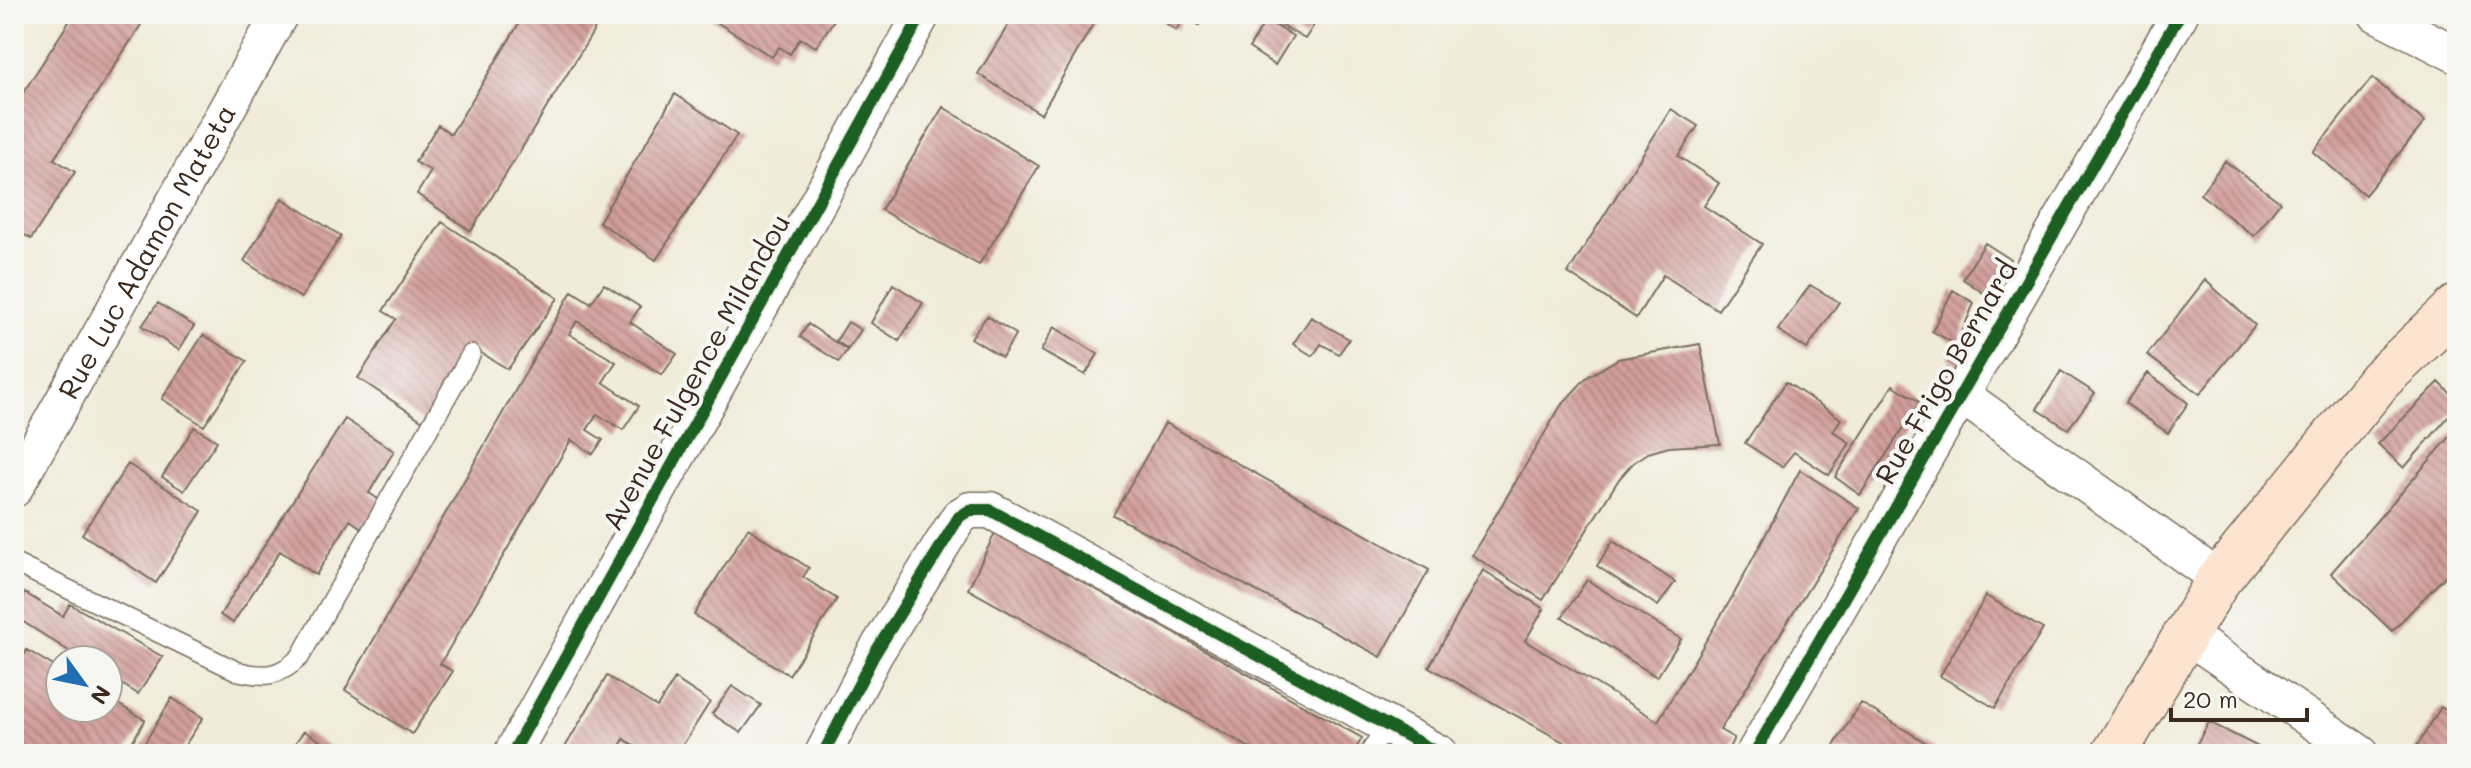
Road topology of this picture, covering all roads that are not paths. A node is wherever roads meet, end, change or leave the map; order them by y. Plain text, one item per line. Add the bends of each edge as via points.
1 (280, 14) edge
2 (922, 14) edge
3 (2180, 14) edge
4 (2377, 14) edge
5 (2457, 55) edge
6 (2457, 307) edge
7 (471, 354) dead end
8 (1961, 395) junction
9 (14, 489) edge
10 (14, 563) edge
11 (2219, 579) junction
12 (2185, 634) junction
13 (1378, 740) edge
14 (512, 754) edge
15 (823, 754) edge
16 (1440, 754) edge
17 (1754, 754) edge
18 (2114, 754) edge
19 (2361, 754) edge

1 - 9 street, Rue Luc Adamon Mateta
2 - 14 street, Avenue Fulgence Milandou
3 - 8 street, Rue Frigo Bernard
4 - 5 street
6 - 11 street via 2380,380
7 - 10 lane via 300,657 282,674 259,677 237,671
8 - 11 street
8 - 17 street, Rue Frigo Bernard
11 - 12 street
12 - 18 street
12 - 19 street
13 - 15 street via 990,510 970,510 959,517 874,655
13 - 16 street

